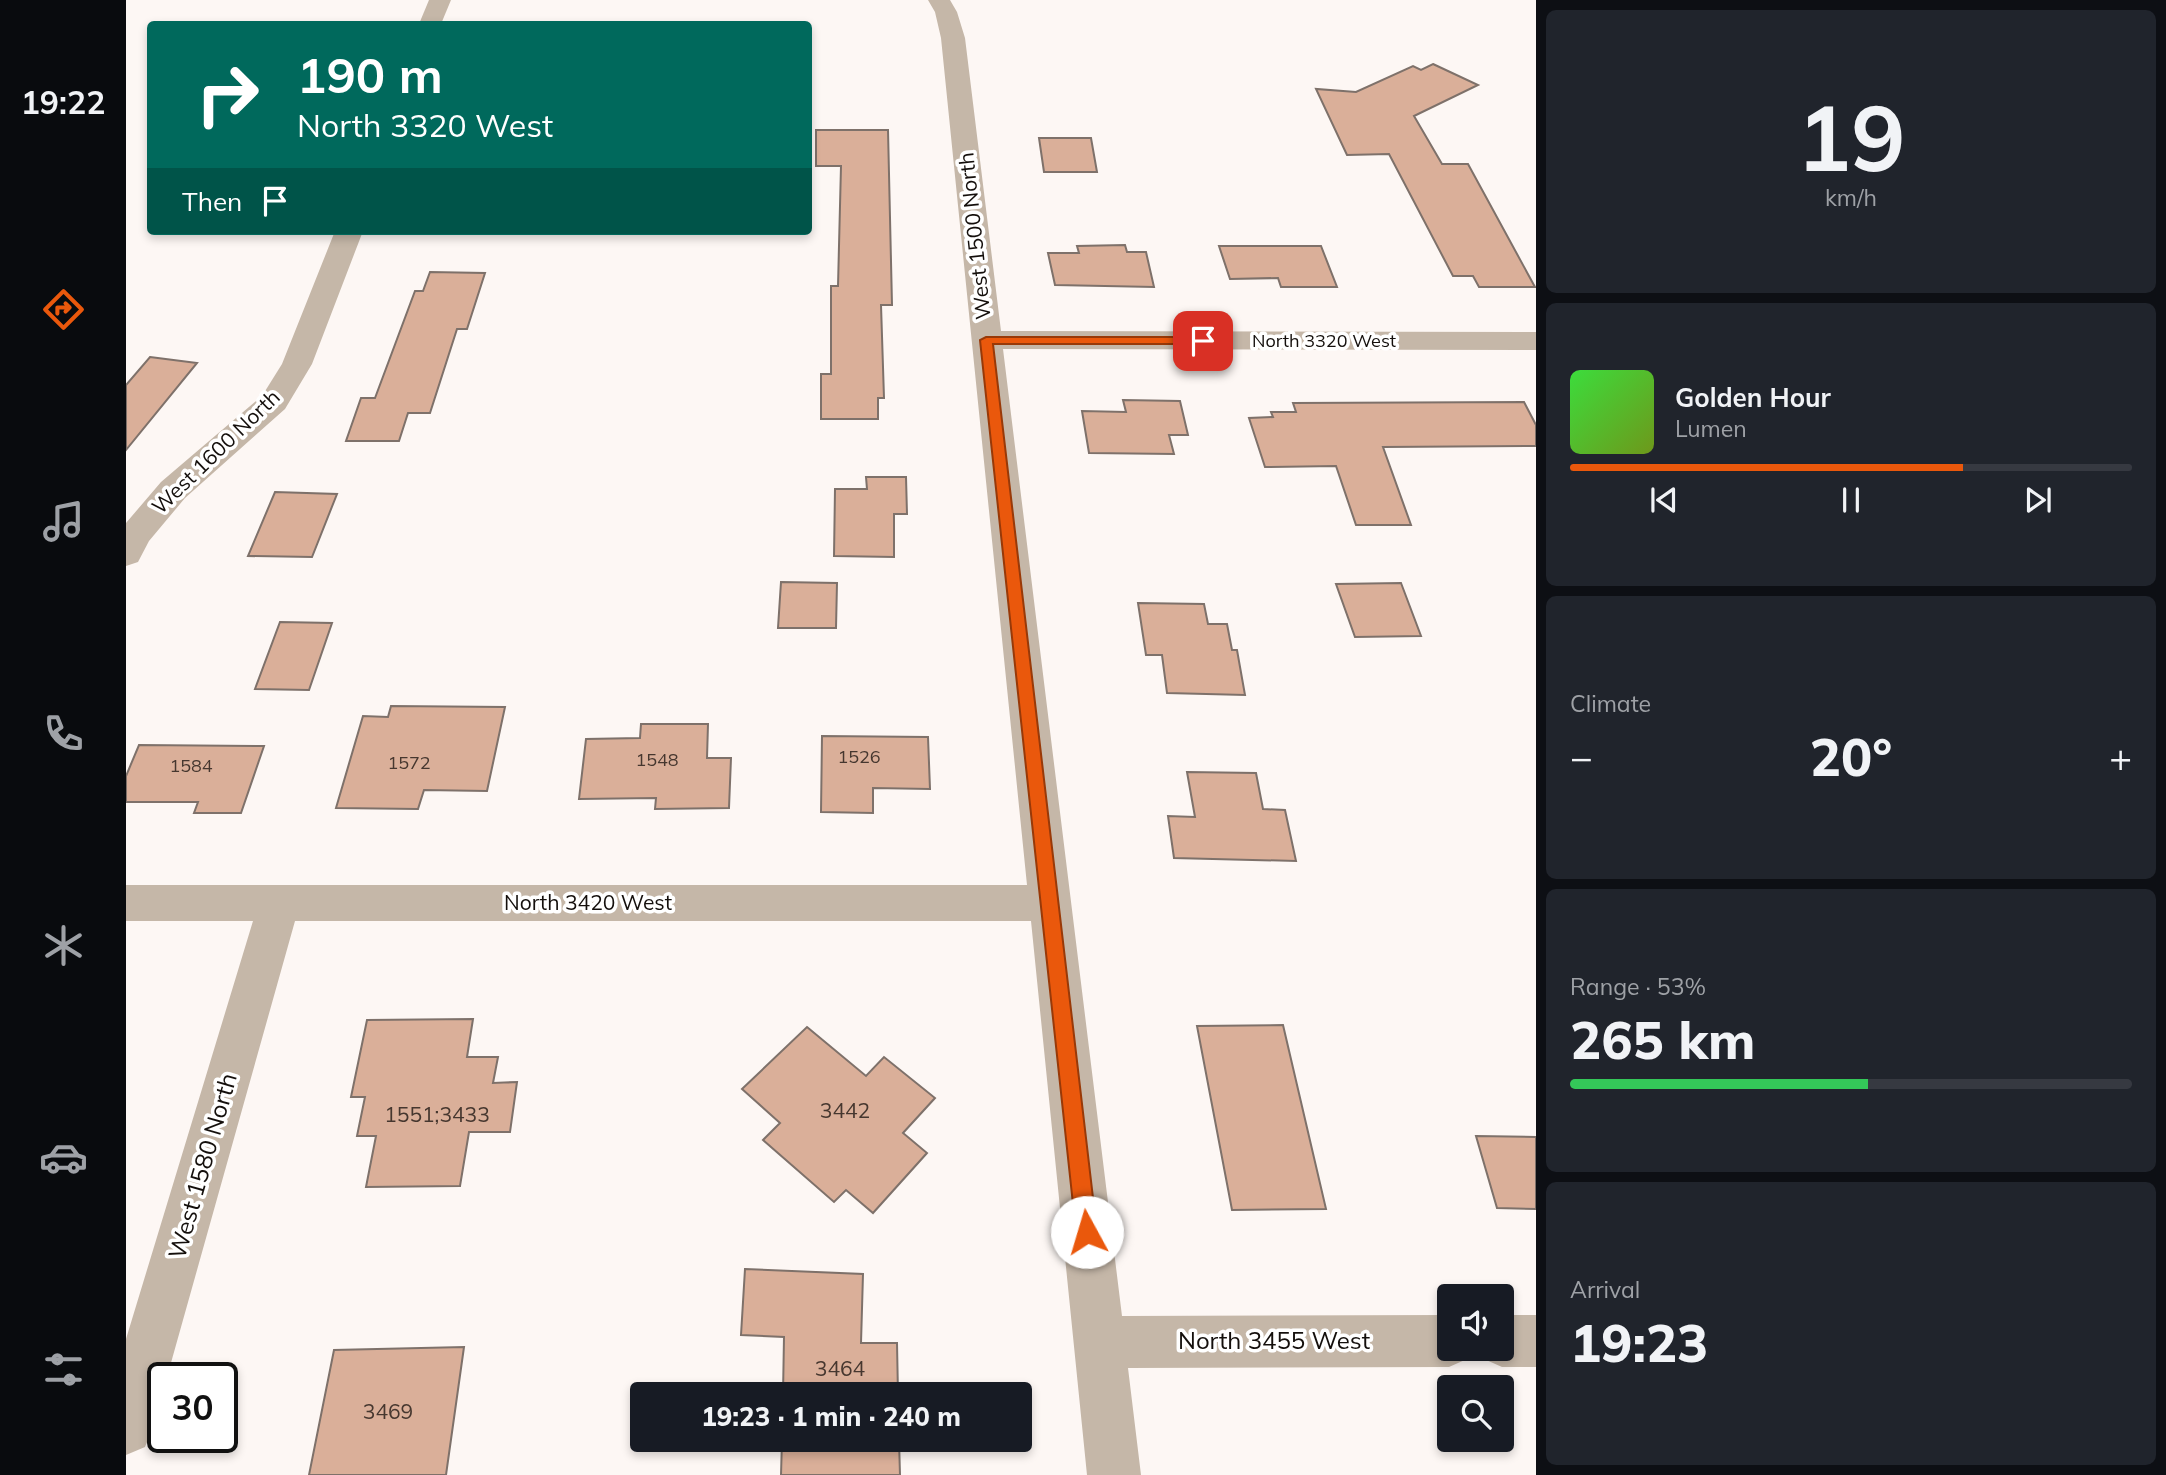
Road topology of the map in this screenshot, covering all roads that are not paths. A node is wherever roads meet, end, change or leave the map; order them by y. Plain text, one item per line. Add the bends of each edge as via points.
1 (440, 0) edge
2 (939, 0) edge
3 (431, 21) edge
4 (347, 235) edge
5 (986, 340) junction
6 (1536, 341) edge
7 (126, 554) edge
8 (126, 903) edge
9 (279, 903) junction
10 (1050, 903) junction
11 (1536, 1340) edge
12 (1437, 1341) edge
13 (1514, 1341) edge
14 (1099, 1342) junction
15 (126, 1428) edge
16 (1114, 1475) edge

1 - 3 street
2 - 5 street, West 1500 North via 953,38
4 - 7 street, West 1600 North via 298,364 274,402 173,490 134,536
5 - 6 street, North 3320 West
5 - 10 street, West 1500 North
8 - 9 street, North 3420 West
9 - 10 street, North 3420 West
9 - 15 street, West 1580 North
10 - 14 street, West 1500 North
11 - 13 street
12 - 14 street, North 3455 West
14 - 16 street, West 1500 North

